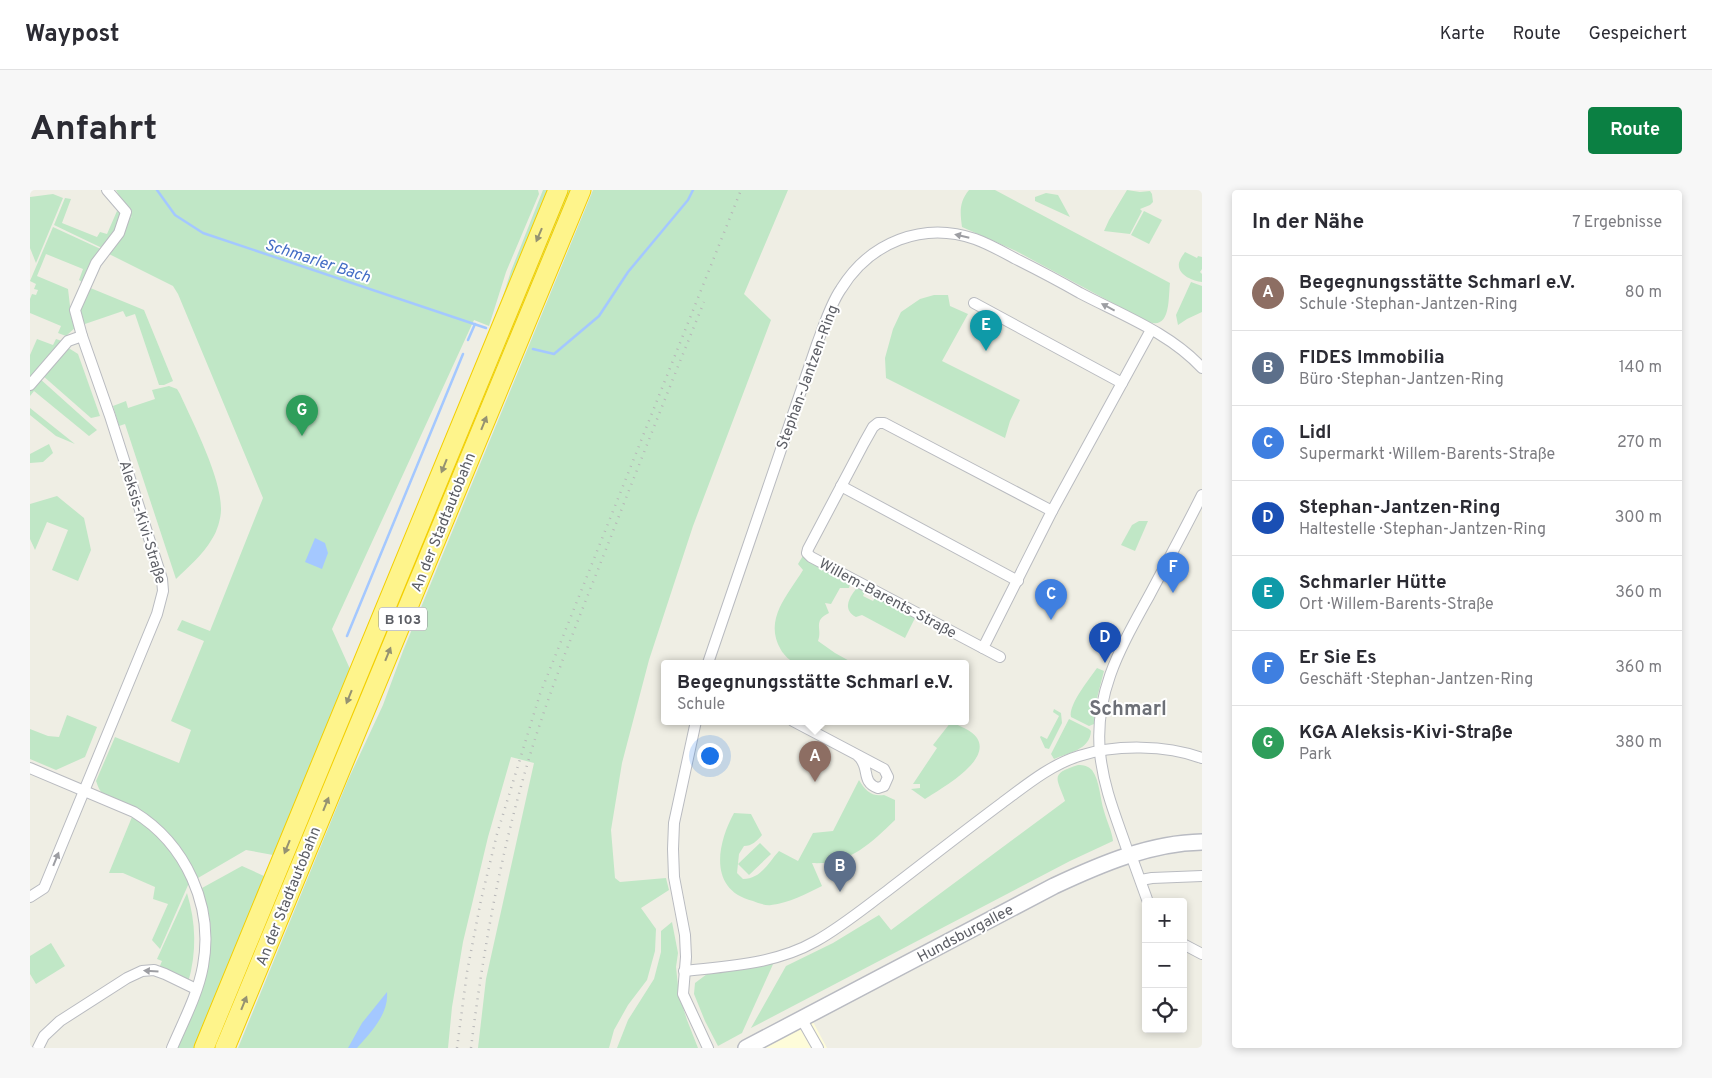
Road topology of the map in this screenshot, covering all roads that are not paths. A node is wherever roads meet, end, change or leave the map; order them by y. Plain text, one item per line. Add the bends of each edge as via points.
1 (107, 190) edge
2 (558, 190) edge
3 (581, 190) edge
4 (974, 303) dead end
5 (1151, 330) junction
6 (82, 336) junction
7 (1202, 368) edge
8 (1122, 383) junction
9 (30, 385) edge
10 (841, 486) junction
11 (1202, 495) edge
12 (1052, 512) junction
13 (1018, 581) junction
14 (983, 648) junction
15 (1000, 657) dead end
16 (709, 660) edge
17 (695, 725) edge
18 (800, 725) edge
19 (1100, 752) junction
20 (858, 756) dead end
21 (1202, 758) edge
22 (30, 768) edge
23 (84, 790) junction
24 (1202, 842) edge
25 (1130, 855) junction
26 (1202, 876) edge
27 (1140, 880) junction
28 (30, 897) edge
29 (1147, 898) edge
30 (1187, 946) edge
31 (1202, 954) edge
32 (684, 971) junction
33 (196, 989) junction
34 (801, 1018) junction
35 (38, 1048) edge
36 (172, 1048) edge
37 (204, 1048) edge
38 (226, 1048) edge
39 (708, 1048) edge
40 (746, 1048) edge
41 (818, 1048) edge

1 - 6 street, Aleksis-Kivi-Straße via 126,212 119,233 96,263 74,310
2 -> 37 highway, An der Stadtautobahn / B 103
38 -> 3 highway, An der Stadtautobahn / B 103
4 - 8 street
5 - 7 street, Stephan-Jantzen-Ring via 1184,350
5 - 8 street
5 -> 16 street, Stephan-Jantzen-Ring via 977,239 940,232 909,236 879,249 855,270 840,290 820,336
6 - 9 street via 68,341
6 - 23 street, Aleksis-Kivi-Straße via 162,579 163,591 157,614
8 - 12 street
10 - 12 street, Willem-Barents-Straße via 873,427 884,423
10 - 13 street
10 - 14 street, Willem-Barents-Straße via 808,549 811,557
11 - 19 street via 1116,658 1102,700
12 - 13 street
13 - 14 street
14 - 15 street, Willem-Barents-Straße
17 - 32 street via 674,823 672,849 685,935
18 - 20 street
19 - 21 street via 1147,748
19 - 25 street via 1109,801
19 - 32 street via 1068,760 1038,778 816,942 743,965
22 - 23 street
28 -> 23 street, Aleksis-Kivi-Straße via 44,888
23 - 33 street via 146,819 184,862 196,886 206,932 204,960
24 - 25 street, Hundsburgallee via 1169,845
25 - 27 street
25 - 34 street, Hundsburgallee via 1054,886
26 - 27 street
27 - 29 street
30 - 31 street
32 - 39 street via 684,994
33 -> 35 street via 154,970 142,971 60,1021 44,1036
33 - 36 street
34 - 40 street, Hundsburgallee
34 - 41 street

